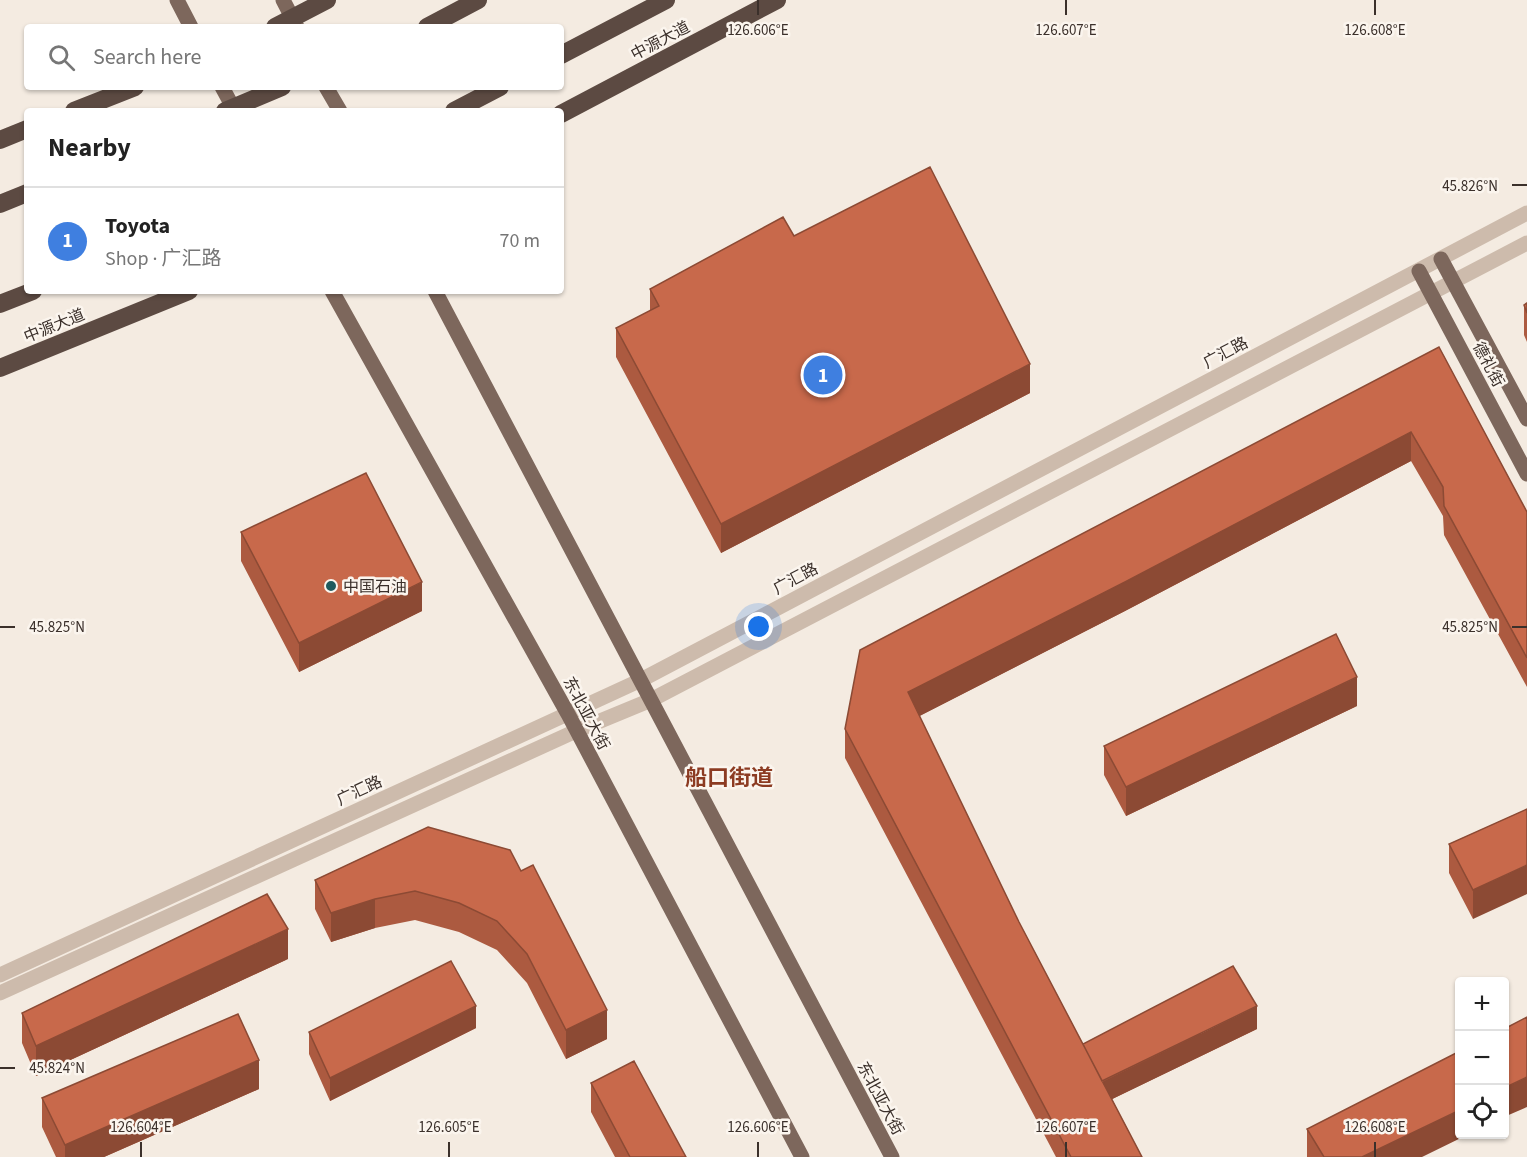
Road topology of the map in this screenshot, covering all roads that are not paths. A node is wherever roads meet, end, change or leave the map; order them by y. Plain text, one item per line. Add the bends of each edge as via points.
1 (177, 0) edge
2 (283, 0) edge
3 (327, 0) edge
4 (478, 0) edge
5 (666, 0) edge
6 (777, 0) edge
7 (295, 22) edge
8 (189, 24) edge
9 (433, 24) edge
10 (564, 53) edge
11 (127, 90) edge
12 (223, 90) edge
13 (275, 90) edge
14 (328, 90) edge
15 (494, 90) edge
16 (82, 108) edge
17 (230, 108) edge
18 (235, 108) edge
19 (338, 108) edge
20 (460, 108) edge
21 (564, 112) edge
22 (24, 130) edge
23 (0, 140) edge
24 (24, 194) edge
25 (0, 204) edge
26 (1527, 213) edge
27 (1527, 243) edge
28 (1442, 259) junction
29 (1419, 271) junction
30 (1454, 281) junction
31 (1431, 293) junction
32 (25, 294) edge
33 (182, 294) edge
34 (334, 294) edge
35 (437, 294) edge
36 (0, 304) edge
37 (0, 368) edge
38 (1527, 419) edge
39 (1527, 474) edge
40 (641, 680) junction
41 (651, 700) junction
42 (568, 714) junction
43 (576, 731) junction
44 (0, 975) edge
45 (0, 993) edge
46 (802, 1157) edge
47 (892, 1157) edge

1 - 8 main road
2 - 7 main road
3 - 7 highway
4 - 9 highway
5 - 10 highway, 中源大道
6 - 21 highway, 中源大道
11 - 16 highway
12 - 17 main road
13 - 18 highway
14 - 19 main road
15 - 20 highway
22 - 23 highway
24 - 25 highway
26 - 28 street, 广汇路
27 - 30 street
28 - 29 street, 广汇路
28 - 30 main road, 德礼街
29 - 31 main road, 德礼街
29 - 40 street, 广汇路
30 - 31 street
30 - 38 main road, 德礼街
31 - 39 main road, 德礼街
31 - 41 street
32 - 36 highway
33 - 37 highway, 中源大道
34 - 42 main road, 东北亚大街
35 - 40 main road, 东北亚大街
40 - 41 main road, 东北亚大街
40 - 42 street, 广汇路
41 - 43 street
41 - 47 main road, 东北亚大街
42 - 43 main road, 东北亚大街
42 - 44 street, 广汇路
43 - 45 street
43 - 46 main road, 东北亚大街

